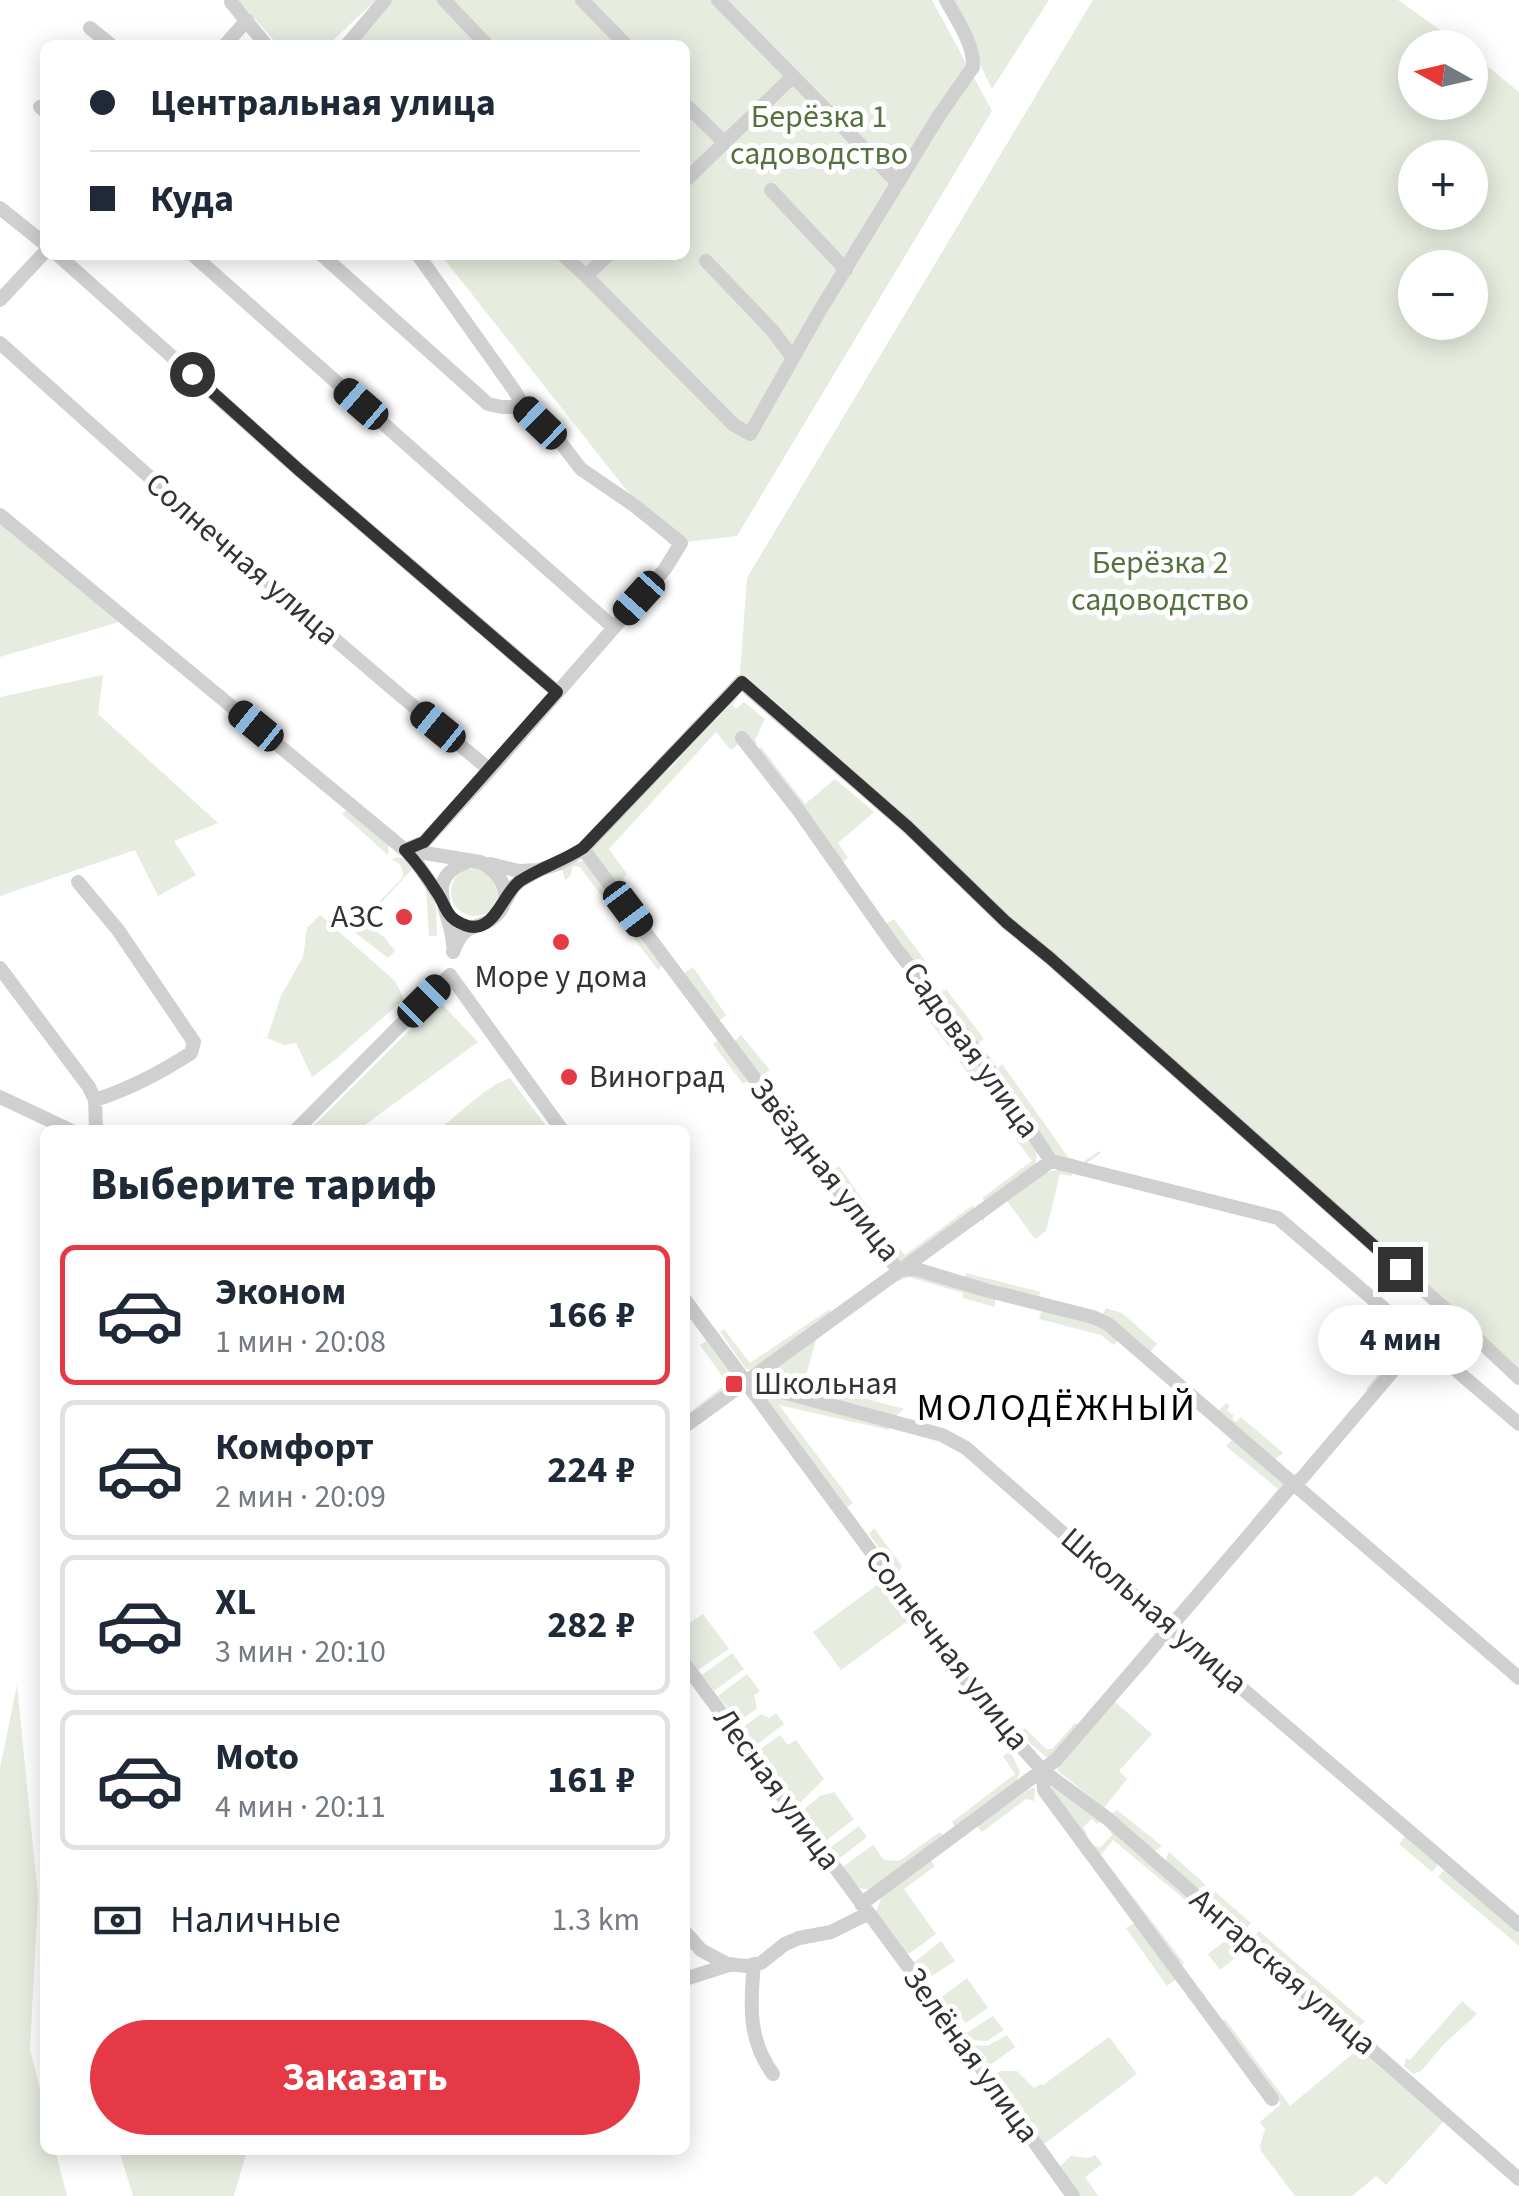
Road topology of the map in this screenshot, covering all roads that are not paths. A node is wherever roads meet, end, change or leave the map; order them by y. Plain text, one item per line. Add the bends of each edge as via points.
1 (385, 0) edge
2 (444, 0) edge
3 (582, 0) edge
4 (718, 0) edge
5 (946, 0) edge
6 (231, 1) edge
7 (247, 20) junction
8 (90, 28) dead end
9 (105, 40) edge
10 (229, 40) edge
11 (262, 40) edge
12 (355, 40) edge
13 (482, 40) edge
14 (621, 40) edge
15 (793, 76) junction
16 (690, 109) edge
17 (725, 143) junction
18 (690, 176) edge
19 (898, 183) junction
20 (771, 190) dead end
21 (0, 208) edge
22 (40, 244) edge
23 (40, 254) edge
24 (64, 260) edge
25 (199, 260) edge
26 (328, 260) edge
27 (422, 260) edge
28 (568, 260) edge
29 (603, 260) edge
30 (706, 261) dead end
31 (846, 270) junction
32 (586, 276) junction
33 (0, 300) edge
34 (0, 342) edge
35 (793, 358) junction
36 (524, 407) junction
37 (0, 515) edge
38 (613, 627) junction
39 (557, 692) junction
40 (742, 738) dead end
41 (490, 770) junction
42 (583, 848) junction
43 (405, 850) junction
44 (474, 862) junction
45 (539, 870) junction
46 (78, 882) dead end
47 (444, 905) junction
48 (504, 905) junction
49 (478, 925) junction
50 (454, 952) junction
51 (0, 968) edge
52 (450, 975) junction
53 (0, 1098) edge
54 (95, 1100) junction
55 (59, 1125) edge
56 (96, 1125) edge
57 (301, 1125) edge
58 (558, 1125) edge
59 (1051, 1161) junction
60 (898, 1270) junction
61 (690, 1307) edge
62 (1420, 1339) junction
63 (1519, 1378) edge
64 (744, 1382) junction
65 (690, 1422) edge
66 (1519, 1424) edge
67 (1292, 1484) junction
68 (1170, 1627) junction
69 (690, 1671) edge
70 (1519, 1678) edge
71 (1043, 1770) junction
72 (864, 1909) junction
73 (1517, 1918) edge
74 (690, 1938) edge
75 (733, 1964) junction
76 (754, 1964) junction
77 (690, 1977) edge
78 (773, 2074) dead end
79 (1272, 2099) dead end
80 (1519, 2179) edge
81 (1073, 2196) edge

1 - 12 street
2 - 13 street
3 - 14 street
4 - 15 street
5 - 19 street via 973,67
6 - 7 street
7 - 10 street
7 - 11 street
8 - 9 street
15 - 17 street
15 - 19 street
16 - 17 street
17 - 18 street
19 - 31 street
20 - 31 street
21 - 22 street
23 - 33 street
24 - 39 street
25 - 38 street
26 - 36 street via 488,404
27 - 36 street
28 - 32 street
29 - 32 street
30 - 35 street
31 - 35 street
32 - 35 street via 750,434
34 - 41 street, Солнечная улица via 251,569
36 - 38 street via 581,469 681,543
37 - 43 street
38 - 39 street
39 - 41 street
40 - 59 street, Садовая улица via 985,1062
41 - 43 street via 424,842
42 - 45 street
42 - 60 street, Звёздная улица
42 - 63 street via 742,682
43 - 44 street
43 - 47 street
44 - 45 street
44 - 47 street via 446,875
44 - 48 street via 500,876
45 - 48 street via 514,886
46 - 54 street via 194,1042 191,1053 168,1067
47 - 49 street via 454,920
47 - 50 street
48 - 49 street
49 - 50 street via 467,929
50 - 52 street
51 - 54 street
52 - 57 street
52 - 58 street
53 - 55 street
54 - 56 street
59 - 60 street
59 - 62 street, Садовая улица via 1278,1218
60 - 64 street
60 - 67 street, Звёздная улица via 916,1268 1108,1324
61 - 64 street, Солнечная улица
62 - 66 street, Садовая улица
62 - 67 street
64 - 65 street
64 - 68 street, Школьная улица via 954,1440
64 - 71 street, Солнечная улица via 986,1707
67 - 68 street
67 - 70 street, Звёздная улица
68 - 71 street
68 - 73 street, Школьная улица
69 - 72 street, Лесная улица
71 - 72 street
71 - 79 street, Солнечная улица via 1044,1790
71 - 80 street, Ангарская улица via 1123,1832
72 - 76 street via 831,1932 785,1944
72 - 81 street, Зелёная улица
74 - 75 street
75 - 76 street
75 - 77 street
76 - 78 street via 752,2023

